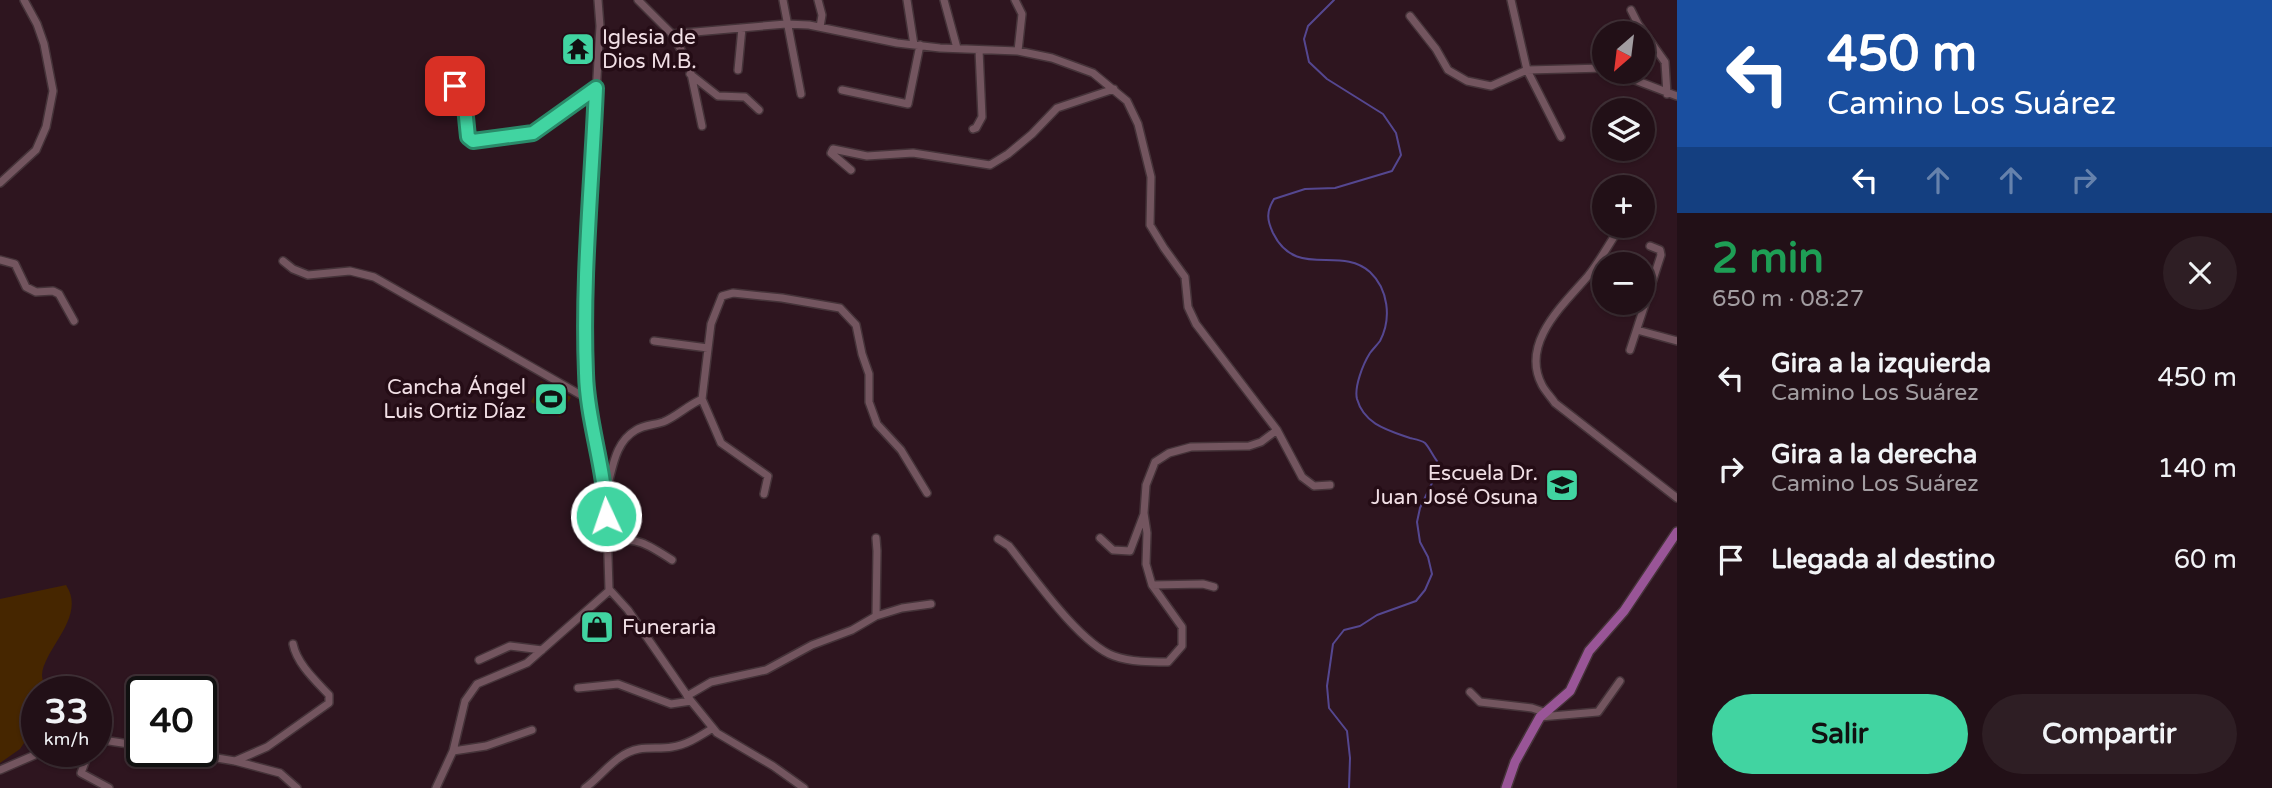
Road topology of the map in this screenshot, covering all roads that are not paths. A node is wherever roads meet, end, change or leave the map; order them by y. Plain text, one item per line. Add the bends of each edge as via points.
1 (24, 0) edge
2 (598, 0) edge
3 (638, 0) edge
4 (783, 0) edge
5 (818, 0) edge
6 (907, 0) edge
7 (944, 0) edge
8 (1015, 0) edge
9 (1511, 0) edge
10 (1631, 10) dead end
11 (1410, 16) dead end
12 (786, 24) junction
13 (820, 27) junction
14 (742, 28) junction
15 (672, 34) junction
16 (917, 45) junction
17 (957, 48) junction
18 (979, 50) junction
19 (1018, 51) junction
20 (1592, 68) edge
21 (454, 69) dead end
22 (738, 70) dead end
23 (1527, 70) junction
24 (690, 73) junction
25 (1643, 84) edge
26 (596, 88) junction
27 (1114, 89) junction
28 (842, 90) dead end
29 (801, 94) dead end
30 (1667, 94) junction
31 (1677, 96) edge
32 (759, 110) dead end
33 (702, 126) dead end
34 (973, 129) dead end
35 (1561, 137) dead end
36 (851, 170) dead end
37 (0, 183) edge
38 (1613, 238) edge
39 (1650, 246) dead end
40 (0, 260) edge
41 (283, 261) dead end
42 (74, 321) dead end
43 (1637, 330) junction
44 (654, 341) dead end
45 (1677, 341) edge
46 (708, 348) junction
47 (1630, 350) dead end
48 (702, 398) junction
49 (588, 400) junction
50 (1277, 430) junction
51 (1329, 485) dead end
52 (606, 492) junction
53 (927, 493) dead end
54 (764, 495) dead end
55 (1677, 498) edge
56 (1144, 513) junction
57 (1677, 532) edge
58 (876, 538) dead end
59 (1100, 538) dead end
60 (607, 539) junction
61 (998, 539) dead end
62 (672, 560) dead end
63 (1152, 585) junction
64 (1214, 587) dead end
65 (610, 590) junction
66 (931, 604) dead end
67 (876, 616) junction
68 (293, 644) dead end
69 (541, 650) junction
70 (479, 660) dead end
71 (1620, 681) dead end
72 (578, 688) dead end
73 (1470, 691) dead end
74 (689, 699) junction
75 (1542, 715) junction
76 (713, 728) junction
77 (532, 730) dead end
78 (453, 751) junction
79 (217, 758) edge
80 (21, 761) edge
81 (235, 761) junction
82 (82, 767) edge
83 (0, 770) edge
84 (109, 788) edge
85 (297, 788) edge
86 (436, 788) edge
87 (585, 788) edge
88 (804, 788) edge
89 (1506, 788) edge

1 - 37 street via 44,44 53,91 36,150
2 - 26 street
3 - 15 street
4 - 12 street
5 - 13 street
6 - 16 street
7 - 17 street
8 - 19 street via 1022,14
9 - 23 street
10 - 30 street via 1665,62
11 - 23 street via 1448,70 1467,81 1491,86
12 - 13 street
12 - 14 street
12 - 29 street
13 - 16 street
14 - 15 street
14 - 22 street
15 - 24 street
16 - 17 street
16 - 28 street via 908,104
17 - 18 street
18 - 19 street
18 - 34 street via 982,117
19 - 27 street via 1093,73
20 - 23 street
21 - 26 street via 468,137 473,141 533,133
23 - 35 street
24 - 32 street via 718,96 745,97
24 - 33 street
25 - 30 street
26 - 49 street via 587,247
27 - 36 street via 1057,108 1032,134 990,165 913,153 867,156 833,149 834,157
27 - 50 street via 1127,101 1138,124 1151,177 1150,225 1185,278 1188,307 1196,324
30 - 31 street
38 - 55 street via 1591,273 1545,326 1537,348 1541,385 1555,403
39 - 43 street via 1661,255
40 - 42 street via 15,264 26,287 59,294
41 - 49 street via 308,275 350,271 374,277
43 - 45 street
43 - 47 street
44 - 46 street
46 - 48 street
46 - 53 street via 722,296 733,293 840,308 856,325 877,424 901,450
48 - 52 street via 665,421 636,430 619,444
48 - 54 street via 721,443 768,476
49 - 52 street
50 - 51 street via 1302,477 1314,486
50 - 56 street via 1249,446 1191,447 1169,453 1155,462 1146,485
52 - 60 street
56 - 59 street via 1130,551 1113,550
56 - 63 street via 1146,564
57 - 75 main road via 1624,611 1589,651 1570,691
58 - 67 street
60 - 62 street via 639,541
60 - 65 street
61 - 63 street via 1009,546 1081,634 1112,655 1167,662 1182,646 1182,627
63 - 64 street
65 - 69 street
65 - 74 street
66 - 67 street
67 - 74 street via 766,670 711,682
68 - 81 street via 300,661 329,695 329,703 267,747
69 - 70 street via 510,646
69 - 78 street via 527,663 477,684 465,701
71 - 75 street via 1598,712
72 - 74 street via 618,684 671,704
73 - 75 street via 1480,702 1532,708
74 - 76 street
75 - 89 main road via 1514,762
76 - 87 street via 687,743 626,754
76 - 88 street
77 - 78 street via 486,746
78 - 86 street
79 - 81 street
80 - 83 street
81 - 85 street via 279,773
82 - 84 street via 80,773

